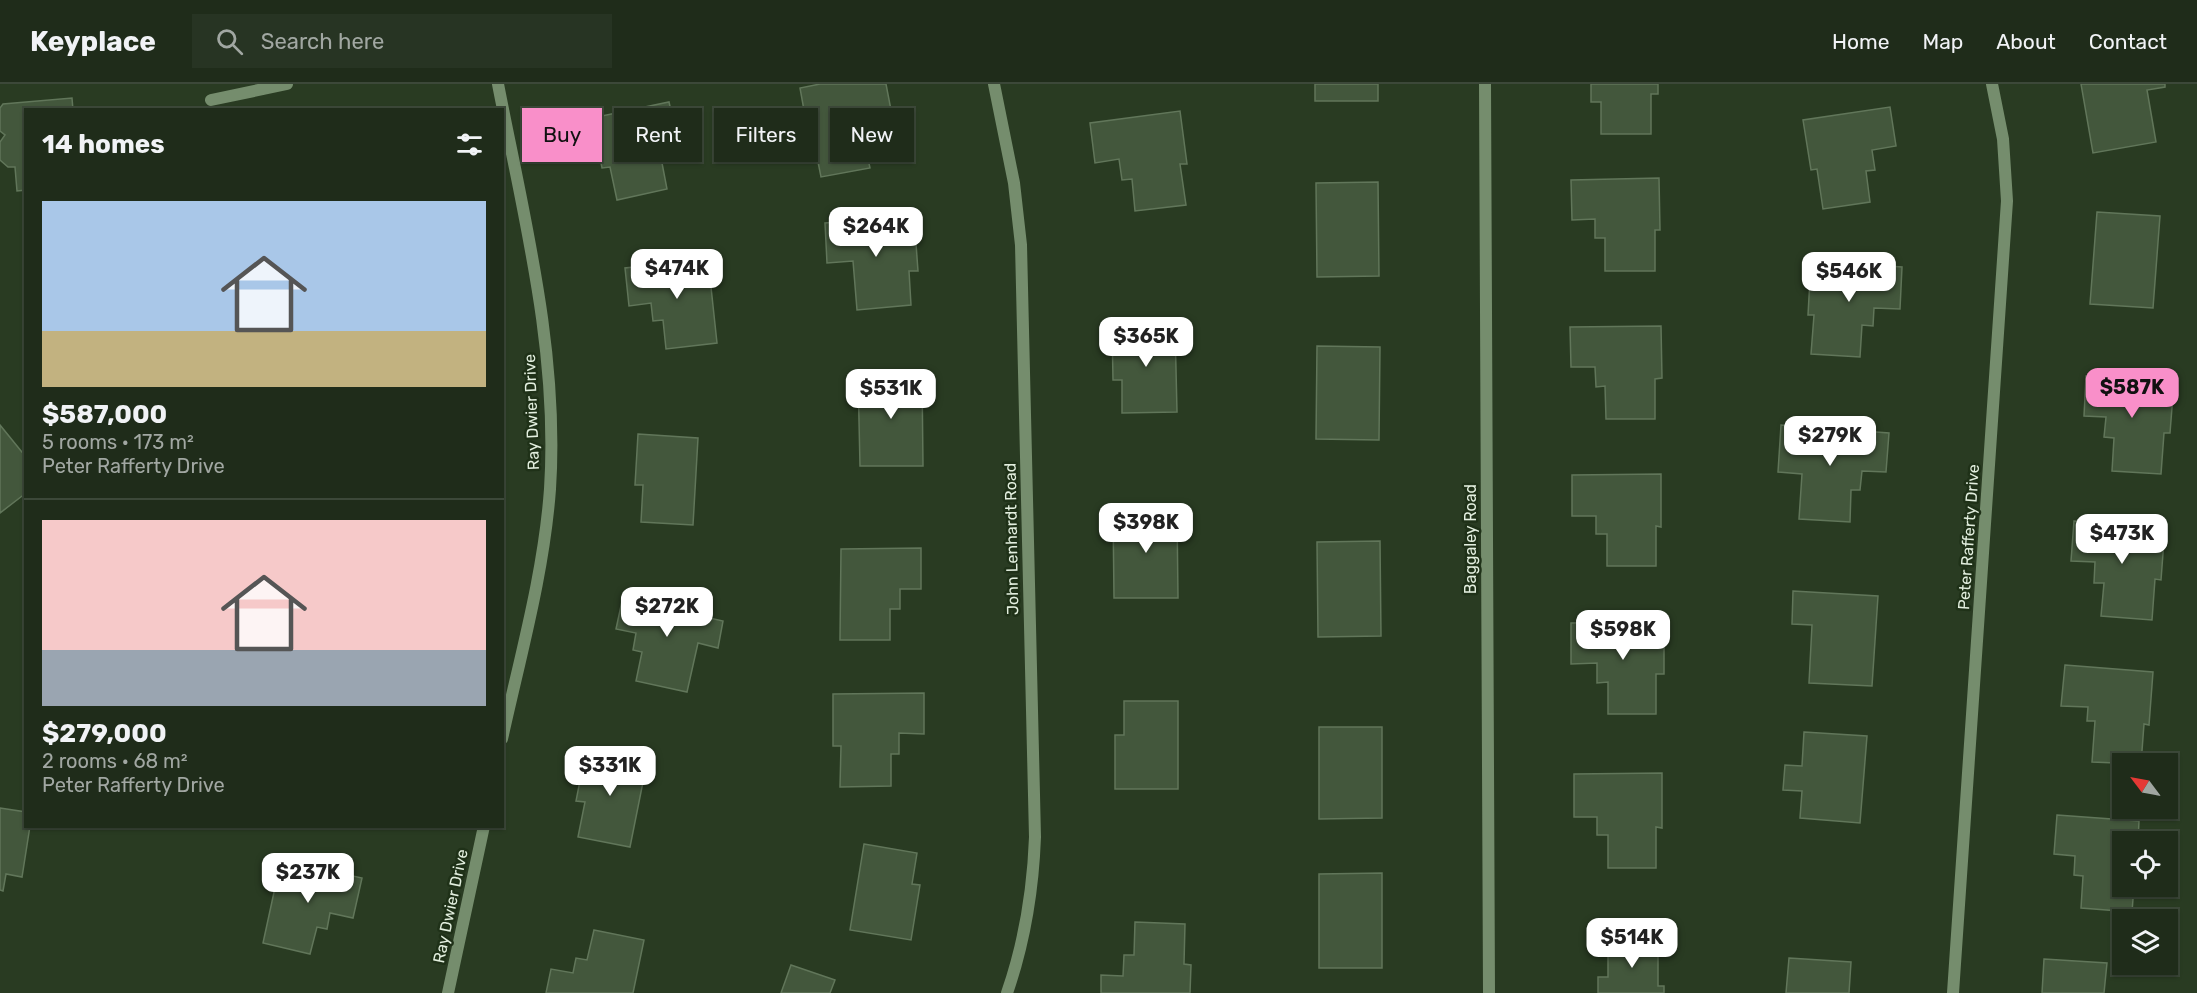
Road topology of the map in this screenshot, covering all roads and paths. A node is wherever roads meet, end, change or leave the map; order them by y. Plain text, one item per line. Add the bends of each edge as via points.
1 (287, 84) edge
2 (498, 84) edge
3 (994, 84) edge
4 (1485, 84) edge
5 (1992, 84) edge
6 (211, 100) dead end
7 (503, 108) edge
8 (504, 115) edge
9 (504, 731) edge
10 (484, 828) edge
11 (448, 993) edge
12 (1007, 993) edge
13 (1489, 993) edge
14 (1953, 993) edge

1 - 6 street
2 - 7 street, Ray Dwier Drive
3 - 12 street, John Lenhardt Road via 1014,183 1021,245 1035,837 1033,889 1020,955
4 - 13 street, Baggaley Road
5 - 14 street, Peter Rafferty Drive via 2003,139 2007,201
8 - 9 street, Ray Dwier Drive via 544,324 551,407 550,490 541,558
10 - 11 street, Ray Dwier Drive

